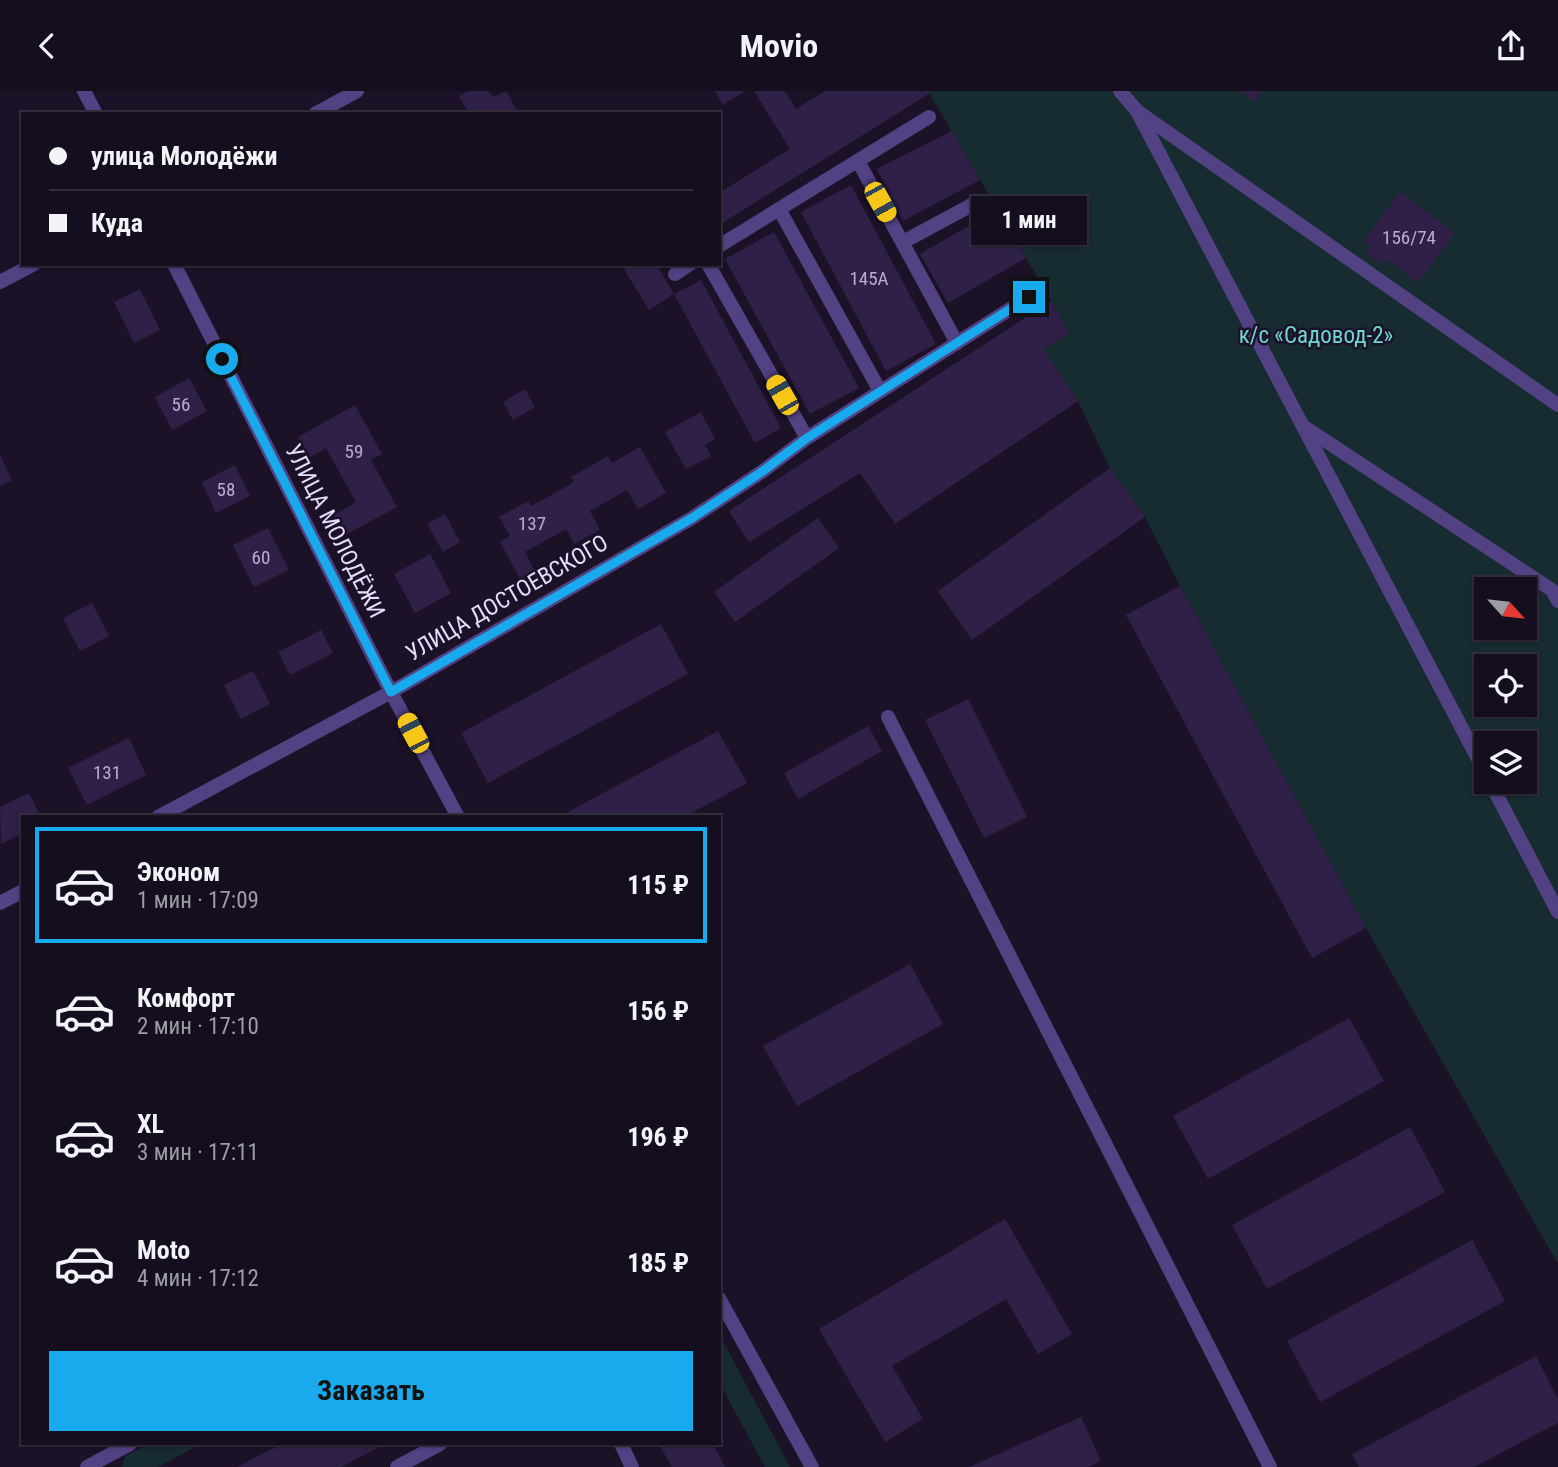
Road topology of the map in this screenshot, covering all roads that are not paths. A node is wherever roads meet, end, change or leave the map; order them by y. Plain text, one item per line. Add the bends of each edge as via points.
1 (84, 91) edge
2 (357, 91) edge
3 (1120, 91) edge
4 (1137, 111) junction
5 (95, 112) edge
6 (319, 112) edge
7 (929, 117) dead end
8 (858, 161) junction
9 (979, 201) dead end
10 (779, 209) junction
11 (902, 242) junction
12 (721, 246) edge
13 (30, 266) edge
14 (175, 266) edge
15 (687, 266) edge
16 (709, 266) edge
17 (675, 274) dead end
18 (0, 282) edge
19 (1029, 297) dead end
20 (957, 343) junction
21 (880, 391) junction
22 (1558, 405) edge
23 (1303, 426) junction
24 (807, 438) junction
25 (1558, 601) edge
26 (391, 692) junction
27 (888, 717) dead end
28 (1474, 751) edge
29 (1496, 794) edge
30 (162, 815) edge
31 (457, 815) edge
32 (21, 892) edge
33 (0, 903) edge
34 (1558, 912) edge
35 (721, 1302) edge
36 (128, 1445) edge
37 (438, 1445) edge
38 (621, 1445) edge
39 (87, 1467) edge
40 (397, 1467) edge
41 (632, 1467) edge
42 (812, 1467) edge
43 (1270, 1467) edge

1 - 5 street
2 - 6 street
3 - 4 street
4 - 22 street
4 - 23 street
7 - 8 street
8 - 10 street
8 - 11 street
9 - 11 street
10 - 12 street
10 - 21 street
11 - 20 street
13 - 18 street
14 - 26 street, УЛИЦА МОЛОДЁЖИ
15 - 17 street
16 - 24 street
19 - 20 street, УЛИЦА ДОСТОЕВСКОГО
20 - 21 street, УЛИЦА ДОСТОЕВСКОГО
21 - 24 street, УЛИЦА ДОСТОЕВСКОГО
23 - 25 street via 1552,590
23 - 28 street
24 - 26 street, УЛИЦА ДОСТОЕВСКОГО via 692,518
26 - 30 street, УЛИЦА ДОСТОЕВСКОГО
26 - 31 street, УЛИЦА МОЛОДЁЖИ
27 - 43 street
29 - 34 street
32 - 33 street
35 - 42 street
36 - 39 street
37 - 40 street
38 - 41 street

